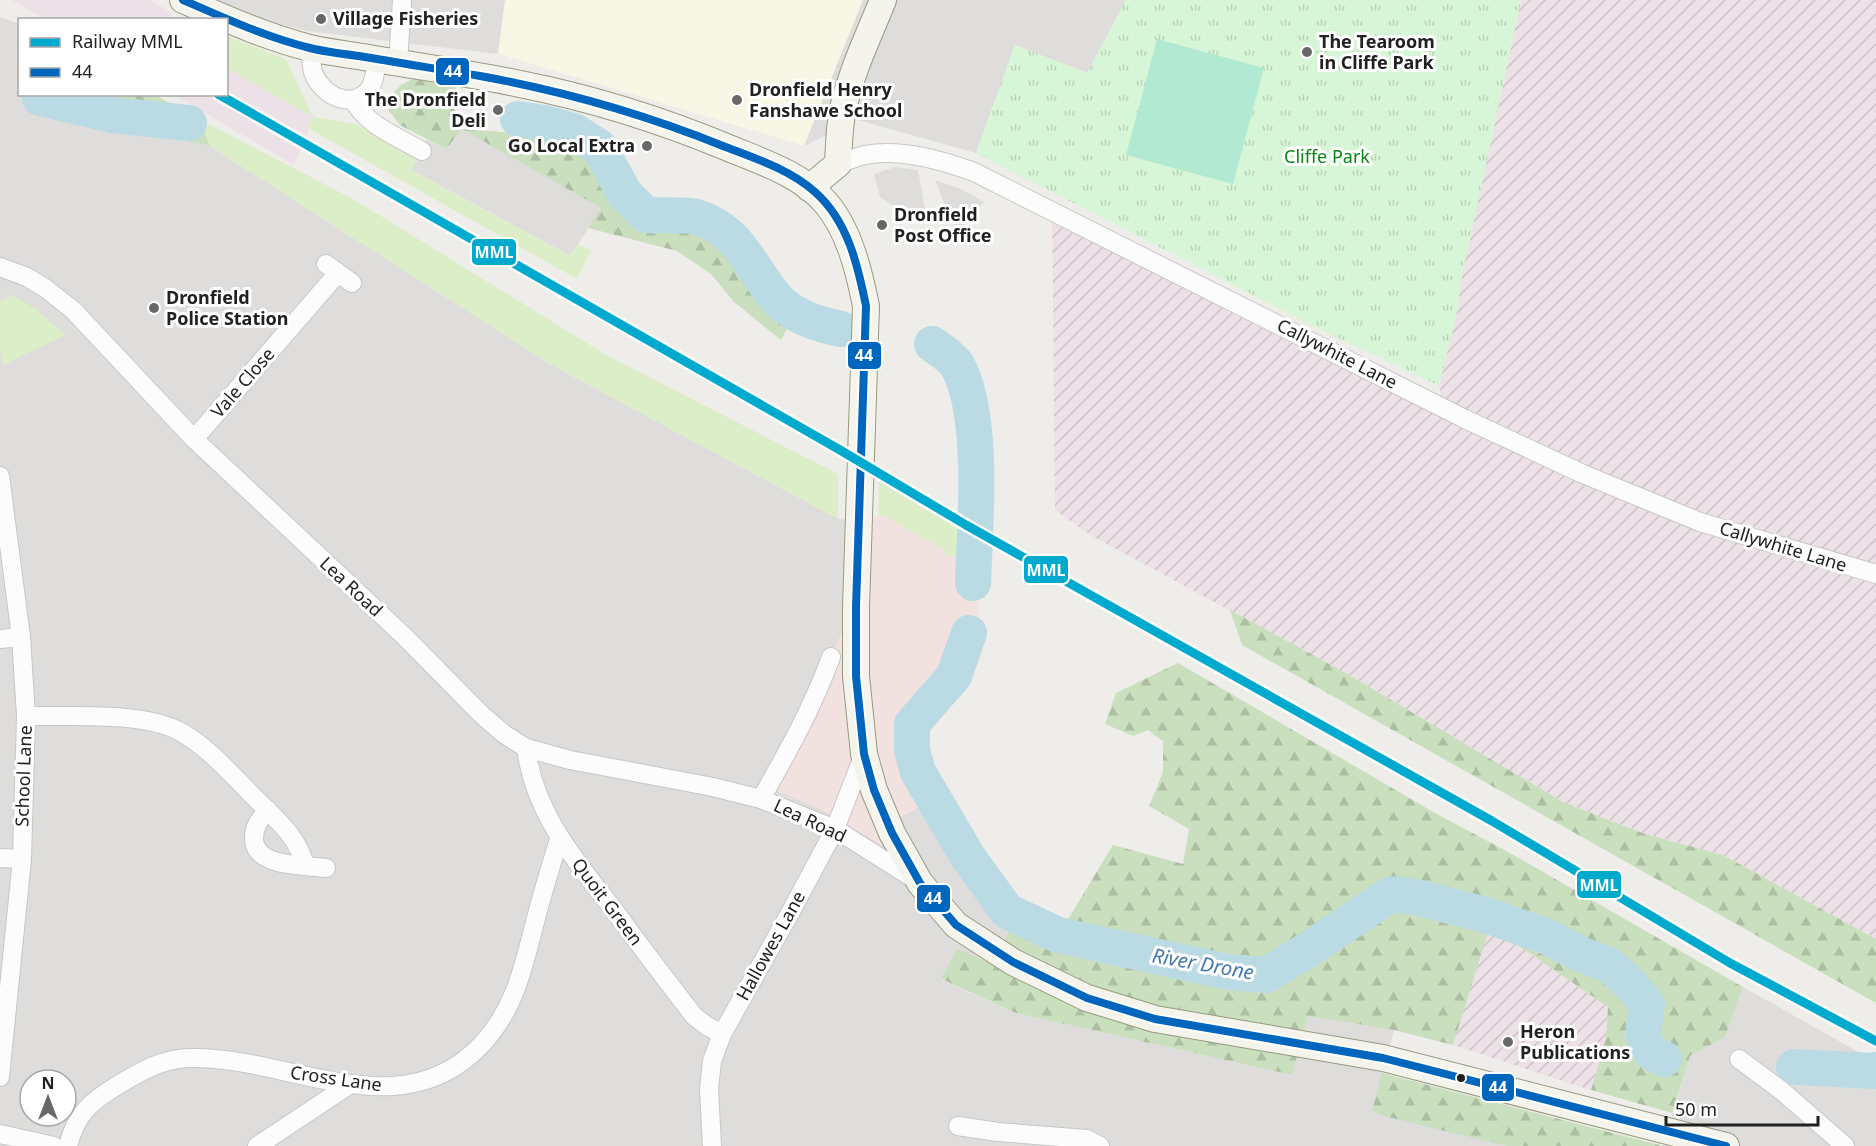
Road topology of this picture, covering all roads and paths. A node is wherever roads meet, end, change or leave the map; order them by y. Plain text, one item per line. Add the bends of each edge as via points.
1 (183, 0) edge
2 (402, 0) edge
3 (883, 0) edge
4 (226, 18) edge
5 (228, 19) edge
6 (311, 48) junction
7 (388, 62) junction
8 (353, 100) junction
9 (422, 151) dead end
10 (838, 164) junction
11 (809, 188) junction
12 (0, 267) edge
13 (339, 273) dead end
14 (194, 439) junction
15 (0, 476) edge
16 (1876, 574) edge
17 (21, 637) junction
18 (0, 639) edge
19 (831, 657) dead end
20 (26, 716) junction
21 (526, 748) junction
22 (864, 754) junction
23 (761, 799) junction
24 (268, 810) junction
25 (834, 829) junction
26 (559, 839) junction
27 (0, 858) edge
28 (22, 860) junction
29 (305, 865) junction
30 (326, 868) dead end
31 (920, 883) junction
32 (722, 1034) junction
33 (1739, 1059) dead end
34 (0, 1077) edge
35 (349, 1085) junction
36 (958, 1126) dead end
37 (0, 1134) edge
38 (54, 1146) edge
39 (68, 1146) edge
40 (257, 1146) edge
41 (712, 1146) edge
42 (1100, 1146) edge
43 (1726, 1146) edge
44 (1845, 1146) edge

1 - 4 main road
2 - 7 street
3 - 10 main road via 843,108
5 - 6 main road
6 - 7 main road
6 - 8 street via 313,71 320,85 330,94
7 - 8 street via 368,90
7 - 11 main road via 520,84 596,102 702,136 790,175
8 - 9 street via 372,123
10 - 11 main road, Callywhite Lane
10 - 16 street, Callywhite Lane via 865,155 889,154 918,156 974,172 1583,474 1700,522
11 - 22 main road via 825,201 838,220 856,263 866,306 856,607 856,676
12 - 14 street, Lea Road via 45,288 73,310
13 - 14 street, Vale Close
14 - 21 street, Lea Road via 404,636 481,714
15 - 17 street, School Lane
17 - 18 street
17 - 20 street, School Lane
19 - 23 street, Lea Road via 793,742
20 - 24 street via 116,718 179,731 220,762
20 - 28 street, School Lane
21 - 23 street, Lea Road
21 - 26 street, Quoit Green via 535,788
22 - 25 street, Hallowes Lane
22 - 31 main road via 892,833
23 - 25 street, Lea Road
24 - 29 street via 301,848
24 - 29 street via 254,829 254,843 260,855 273,862
25 - 31 street, Lea Road
25 - 32 street, Hallowes Lane
26 - 32 street, Quoit Green via 694,1016
26 - 35 street, Cross Lane via 517,989 507,1010 482,1043 460,1062 412,1084
27 - 28 street
28 - 34 street, School Lane
29 - 30 street
31 - 43 main road via 956,925 975,939 1087,998 1155,1019 1383,1058
32 - 41 street, Hallowes Lane via 712,1061 709,1089
33 - 44 street
35 - 39 street, Cross Lane via 220,1059 166,1062 147,1067 88,1106 77,1118
35 - 40 street
36 - 42 street via 1087,1139
37 - 38 street

